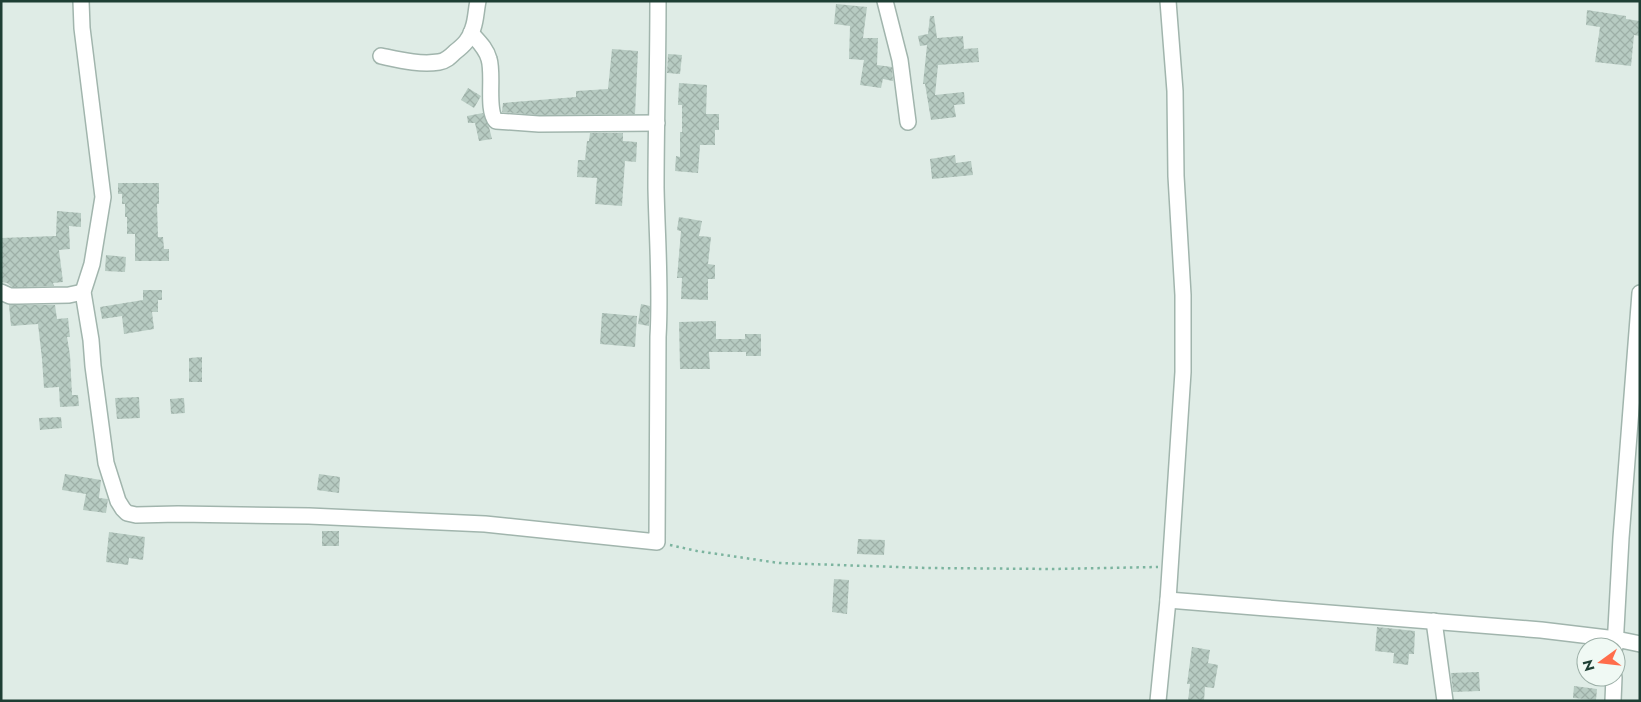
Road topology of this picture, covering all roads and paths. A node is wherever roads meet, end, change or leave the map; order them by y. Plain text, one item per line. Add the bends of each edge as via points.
1 (81, 1) edge
2 (478, 1) edge
3 (658, 1) edge
4 (885, 1) edge
5 (1168, 1) edge
6 (471, 33) junction
7 (381, 56) dead end
8 (908, 122) dead end
9 (656, 123) junction
10 (1, 292) edge
11 (83, 292) junction
12 (1640, 293) edge
13 (657, 542) junction
14 (1169, 567) junction
15 (1168, 600) junction
16 (1434, 622) junction
17 (1581, 637) edge
18 (1616, 637) edge
19 (1626, 643) edge
20 (1640, 644) edge
21 (1614, 687) edge
22 (1158, 701) edge
23 (1445, 701) edge
24 (1613, 701) edge

1 - 11 street via 103,197 92,264
2 - 6 street
3 - 9 street
4 - 8 street via 900,60
5 - 14 street via 1183,295 1178,469
6 - 7 street via 462,47 440,62
6 - 9 street via 483,46 489,60 491,108 496,121
9 - 13 street via 660,309
10 - 11 street via 10,296
11 - 13 street via 106,463 118,501 128,513 309,516 485,524
12 - 18 street
13 - 14 path via 779,563 936,568
14 - 15 street
15 - 16 street
15 - 22 street
16 - 17 street via 1541,630
16 - 23 street
19 - 20 street
21 - 24 street

